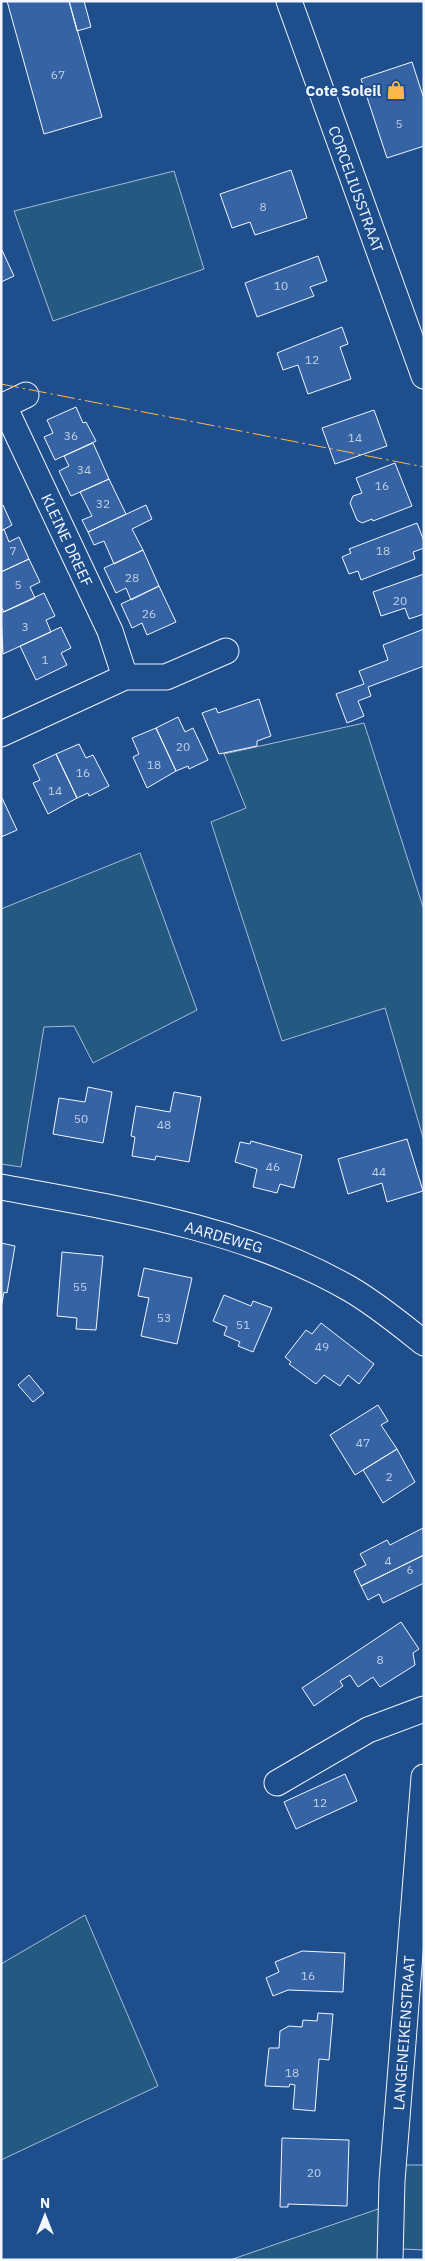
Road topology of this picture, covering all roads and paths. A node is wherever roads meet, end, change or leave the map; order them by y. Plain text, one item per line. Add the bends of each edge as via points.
1 (289, 1) edge
2 (424, 376) edge
3 (26, 395) dead end
4 (3, 406) edge
5 (226, 651) dead end
6 (125, 677) junction
7 (1, 734) edge
8 (1, 1187) edge
9 (424, 1343) edge
10 (424, 1709) edge
11 (424, 1777) edge
12 (277, 1783) dead end
13 (390, 2260) edge

1 - 2 street, CORCELIUSSTRAAT
3 - 4 street, KLEINE DREEF
4 - 6 street, KLEINE DREEF via 110,631
5 - 6 street via 166,677
6 - 7 street
8 - 9 street, AARDEWEG via 131,1211 278,1254 350,1289
10 - 12 street via 368,1730
11 - 13 street, LANGENEIKENSTRAAT via 392,2181

